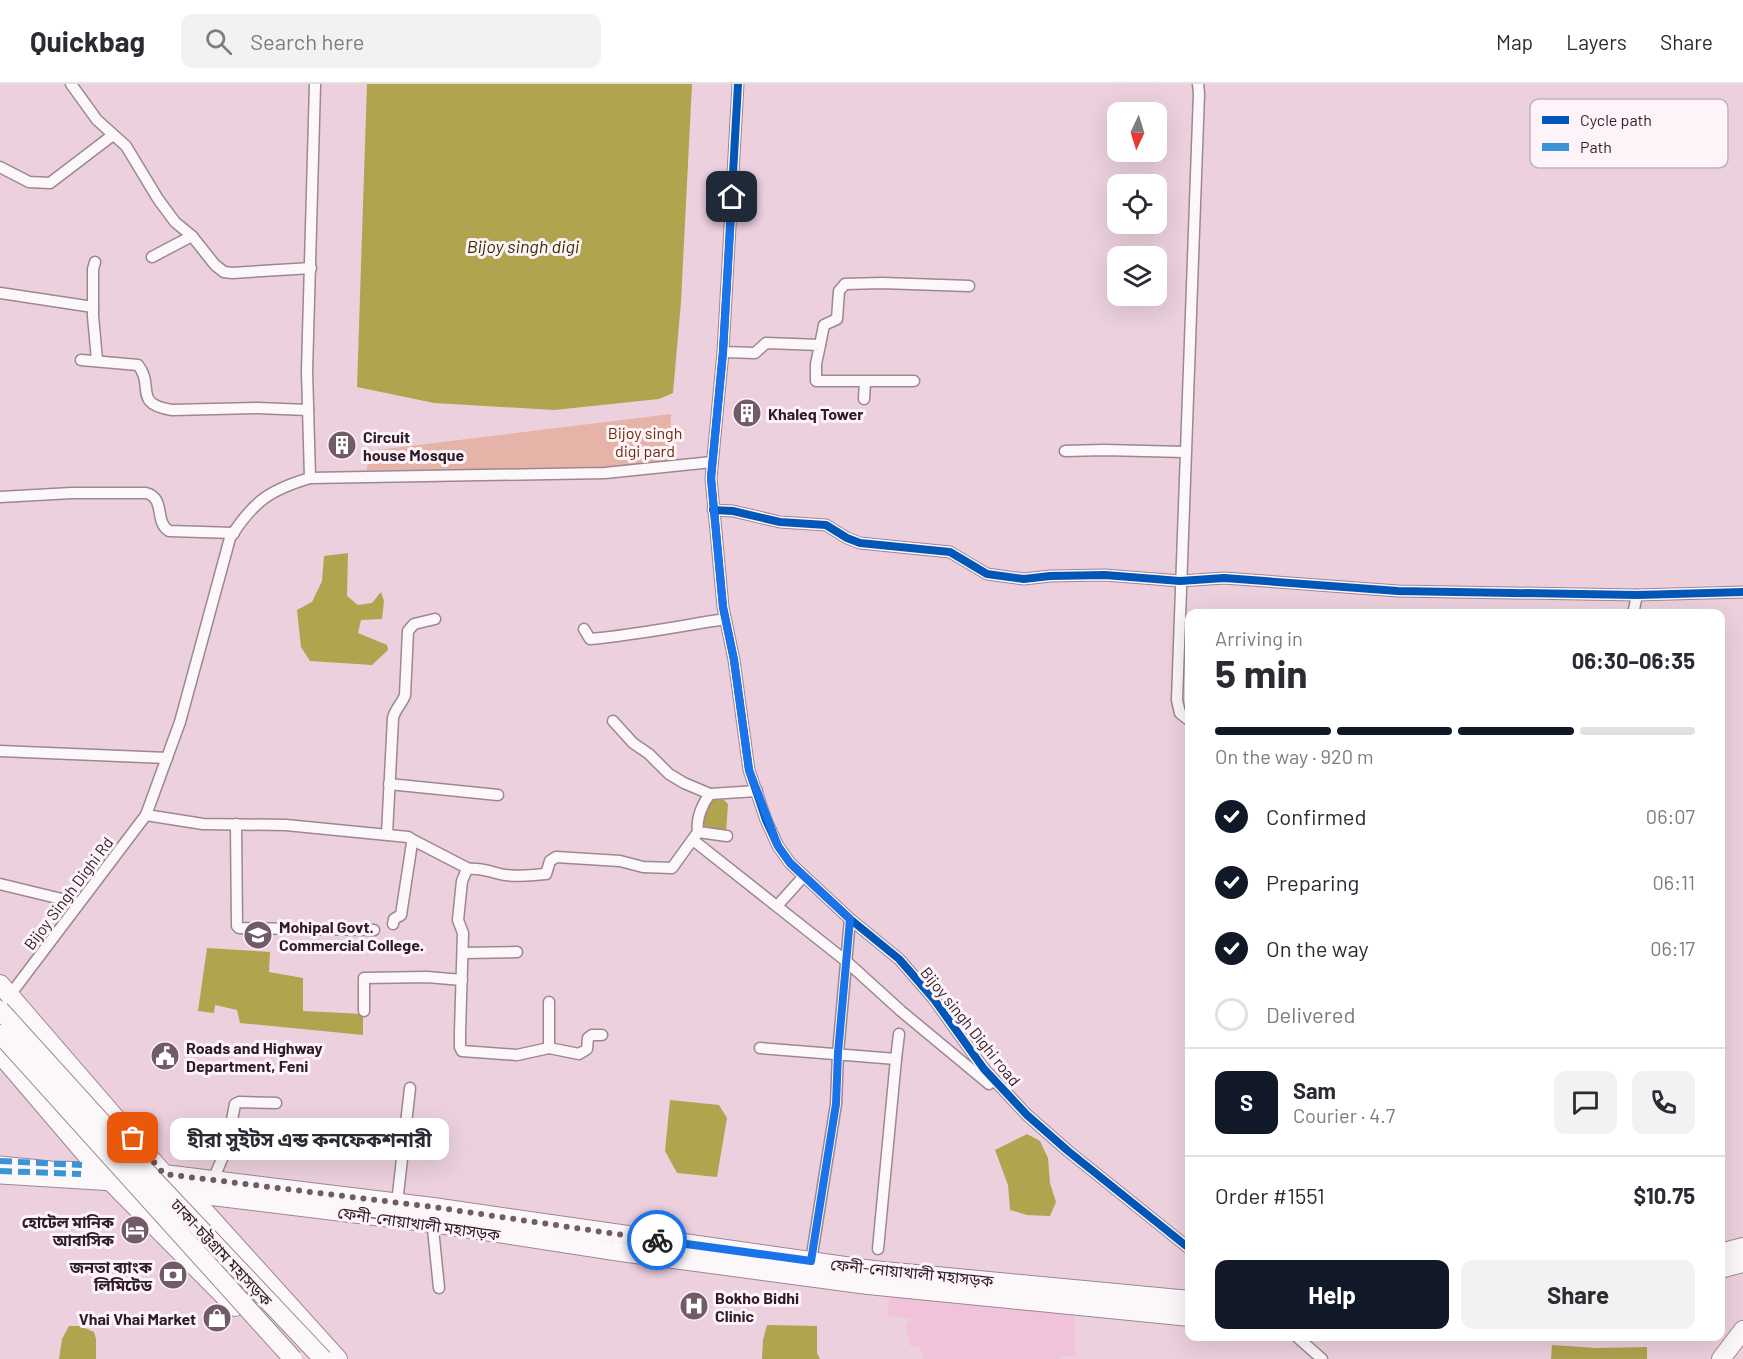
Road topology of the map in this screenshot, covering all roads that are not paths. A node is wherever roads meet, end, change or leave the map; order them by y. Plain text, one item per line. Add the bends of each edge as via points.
1 (71, 84) edge
2 (315, 84) edge
3 (738, 84) edge
4 (1198, 84) edge
5 (113, 135) junction
6 (0, 167) edge
7 (192, 236) junction
8 (153, 257) dead end
9 (95, 262) dead end
10 (311, 268) junction
11 (969, 286) dead end
12 (0, 293) edge
13 (93, 307) junction
14 (820, 345) junction
15 (723, 352) junction
16 (81, 360) dead end
17 (96, 360) junction
18 (914, 381) dead end
19 (864, 382) junction
20 (864, 399) dead end
21 (308, 410) junction
22 (1065, 451) dead end
23 (1185, 452) junction
24 (712, 462) junction
25 (310, 478) junction
26 (0, 497) edge
27 (713, 510) junction
28 (234, 533) junction
29 (1180, 581) junction
30 (1743, 592) edge
31 (1637, 595) junction
32 (1634, 609) edge
33 (435, 619) dead end
34 (725, 619) junction
35 (584, 628) dead end
36 (1185, 717) edge
37 (613, 721) dead end
38 (0, 751) edge
39 (167, 758) junction
40 (389, 784) junction
41 (756, 791) junction
42 (710, 794) junction
43 (498, 795) dead end
44 (146, 815) junction
45 (236, 824) junction
46 (387, 834) junction
47 (696, 836) junction
48 (727, 836) dead end
49 (411, 839) junction
50 (469, 869) junction
51 (804, 876) junction
52 (0, 884) edge
53 (78, 903) junction
54 (777, 906) junction
55 (850, 919) junction
56 (393, 924) dead end
57 (374, 930) dead end
58 (518, 952) dead end
59 (463, 953) junction
60 (846, 961) junction
61 (462, 980) junction
62 (3, 997) edge
63 (549, 1002) dead end
64 (364, 1011) dead end
65 (0, 1034) edge
66 (899, 1034) dead end
67 (602, 1035) dead end
68 (549, 1047) junction
69 (760, 1048) dead end
70 (838, 1053) junction
71 (0, 1054) edge
72 (896, 1059) junction
73 (410, 1088) dead end
74 (1002, 1096) dead end
75 (276, 1103) dead end
76 (0, 1164) edge
77 (99, 1170) junction
78 (164, 1174) junction
79 (0, 1176) edge
80 (213, 1180) junction
81 (114, 1183) junction
82 (184, 1193) junction
83 (397, 1203) junction
84 (432, 1215) junction
85 (1185, 1245) edge
86 (1743, 1247) edge
87 (878, 1249) dead end
88 (1725, 1252) edge
89 (811, 1261) junction
90 (1743, 1263) edge
91 (1725, 1268) edge
92 (439, 1288) dead end
93 (1185, 1300) edge
94 (1185, 1317) edge
95 (1743, 1330) edge
96 (1302, 1341) edge
97 (284, 1359) edge
98 (293, 1359) edge
99 (323, 1359) edge
100 (338, 1359) edge
101 (1322, 1359) edge
102 (1720, 1359) edge

1 - 5 street
2 - 10 street
3 - 15 street, Bijoy singh Dighi road
4 - 23 street
5 - 6 street via 50,183 29,182
5 - 7 street via 131,153 166,212
7 - 8 street
7 - 10 street via 224,272
9 - 13 street
10 - 21 street
11 - 14 street via 846,284 839,291 837,319 824,325
12 - 13 street
13 - 17 street
14 - 15 street via 766,343 755,353
14 - 19 street via 816,381
15 - 24 street, Bijoy singh Dighi road
16 - 17 street
17 - 21 street via 138,365 147,395 160,408
18 - 19 street
19 - 20 street
21 - 25 street
22 - 23 street
23 - 29 street
24 - 25 street, Bijoy Singh Dighi Rd via 605,473
24 - 27 street, Bijoy singh Dighi road
25 - 28 street, Bijoy Singh Dighi Rd via 261,499
26 - 28 street via 153,494 158,499 163,525 169,531
27 - 29 street via 780,522 826,525 860,543 950,552 987,574 1023,579 1105,575
27 - 34 street, Bijoy singh Dighi road
28 - 39 street, Bijoy Singh Dighi Rd
29 - 31 street via 1224,579 1398,591
29 - 36 street via 1177,700
30 - 31 street
31 - 32 street
33 - 40 street via 414,624 408,631 405,695 394,712
34 - 35 street via 590,639
34 - 41 street, Bijoy singh Dighi road via 749,770
37 - 42 street via 669,774
38 - 39 street
39 - 44 street, Bijoy Singh Dighi Rd
40 - 43 street
40 - 46 street
41 - 42 street
41 - 51 street, Bijoy singh Dighi road via 778,846
42 - 47 street via 704,802
44 - 45 street via 203,824
44 - 53 street, Bijoy Singh Dighi Rd
45 - 46 street
45 - 57 street via 239,928
46 - 49 street
47 - 48 street
47 - 50 street via 672,868 556,856 546,874 520,876
47 - 54 street
49 - 50 street
49 - 56 street via 401,915
50 - 59 street via 462,881 458,920
51 - 54 street
51 - 55 street, Bijoy singh Dighi road
52 - 53 street
53 - 62 street, Bijoy Singh Dighi Rd
54 - 60 street
55 - 60 street
55 - 85 street, Bijoy singh Dighi road via 899,959 933,998 984,1069 1027,1115
58 - 59 street
59 - 61 street
60 - 70 street
60 - 74 street
61 - 64 street via 364,978
61 - 68 street via 462,1051 517,1055
62 - 78 highway
62 - 99 highway, ঢাকা-চট্টগ্রাম মহাসড়ক, bridge via 155,1181
63 - 68 street
65 - 98 highway, ঢাকা-চট্টগ্রাম মহাসড়ক, bridge
66 - 72 street
67 - 68 street via 588,1038 587,1049 579,1054
69 - 70 street
70 - 72 street
70 - 89 street via 836,1104
71 - 77 highway
72 - 87 street
73 - 83 street
75 - 80 street via 235,1104 227,1147
76 - 77 main road
77 - 78 highway, ফেনী-নোয়াখালী মহাসড়ক
77 - 81 highway
78 - 80 highway, ফেনী-নোয়াখালী মহাসড়ক
78 - 82 highway
79 - 81 main road
80 - 83 highway, ফেনী-নোয়াখালী মহাসড়ক
81 - 82 highway, ফেনী-নোয়াখালী মহাসড়ক
81 - 97 highway
82 - 84 highway, ফেনী-নোয়াখালী মহাসড়ক
82 - 100 highway
83 - 84 highway, ফেনী-নোয়াখালী মহাসড়ক
84 - 89 highway, ফেনী-নোয়াখালী মহাসড়ক
84 - 92 street
84 - 94 highway, ফেনী-নোয়াখালী মহাসড়ক via 621,1252 868,1285
86 - 88 highway
89 - 93 highway, ফেনী-নোয়াখালী মহাসড়ক
90 - 91 highway
95 - 102 highway
96 - 101 street

